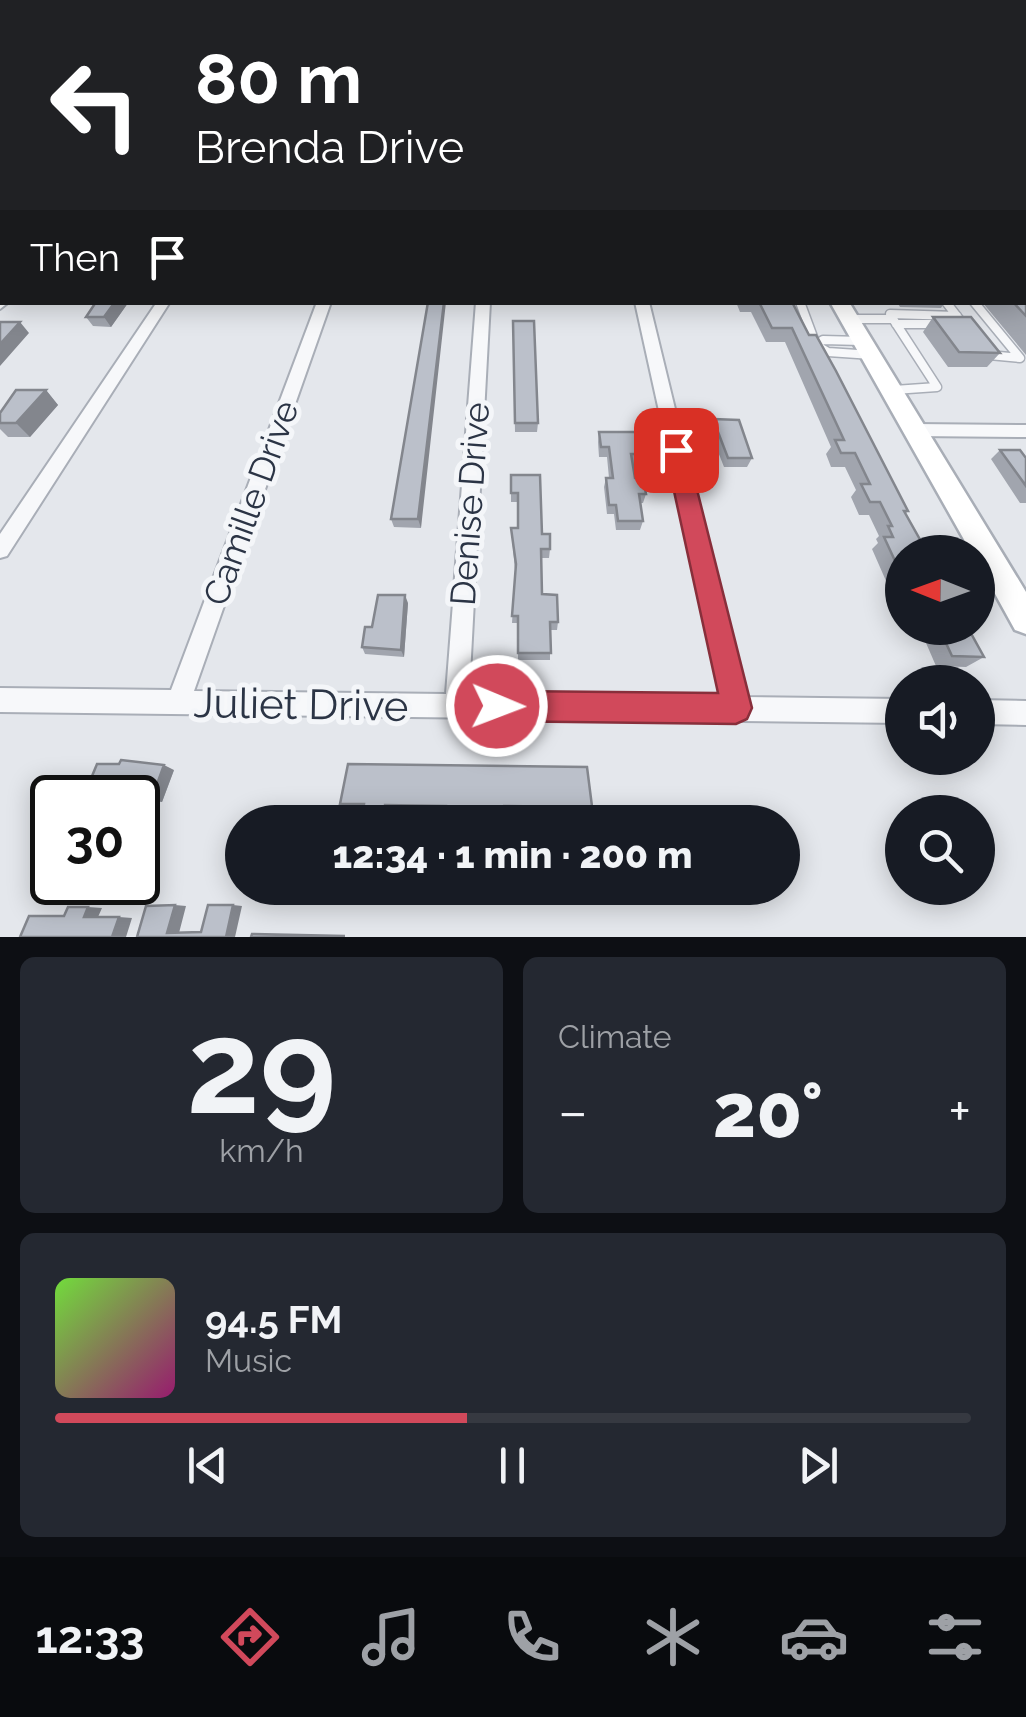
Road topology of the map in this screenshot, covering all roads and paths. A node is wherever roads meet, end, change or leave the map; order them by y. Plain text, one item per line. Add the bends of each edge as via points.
1 (162, 305) edge
2 (323, 305) edge
3 (483, 305) edge
4 (643, 305) edge
5 (801, 305) edge
6 (885, 305) edge
7 (948, 305) edge
8 (976, 305) edge
9 (844, 311) edge
10 (893, 319) junction
11 (960, 320) junction
12 (988, 320) junction
13 (973, 336) edge
14 (816, 346) junction
15 (982, 347) edge
16 (868, 348) junction
17 (892, 390) junction
18 (915, 430) junction
19 (1026, 431) edge
20 (0, 550) edge
21 (1026, 620) edge
22 (0, 700) edge
23 (178, 703) junction
24 (457, 706) junction
25 (736, 708) junction
26 (885, 711) edge
27 (995, 712) edge
28 (1026, 713) edge

1 - 20 street
2 - 23 street, Camille Drive
3 - 24 street, Denise Drive
4 - 25 street
5 - 14 lane
6 - 10 lane
7 - 11 lane
8 - 12 lane
9 - 10 lane
9 - 16 main road
10 - 11 lane
10 - 17 lane via 937,386
11 - 12 lane
11 - 13 lane
12 - 15 lane via 1020,358 991,358
14 - 16 lane via 828,352
14 - 16 lane via 823,340
16 - 17 main road
17 - 18 main road
18 - 19 street
18 - 21 main road
22 - 23 street, Juliet Drive
23 - 24 street, Juliet Drive
24 - 25 street, Juliet Drive
25 - 26 street, Juliet Drive
27 - 28 street

